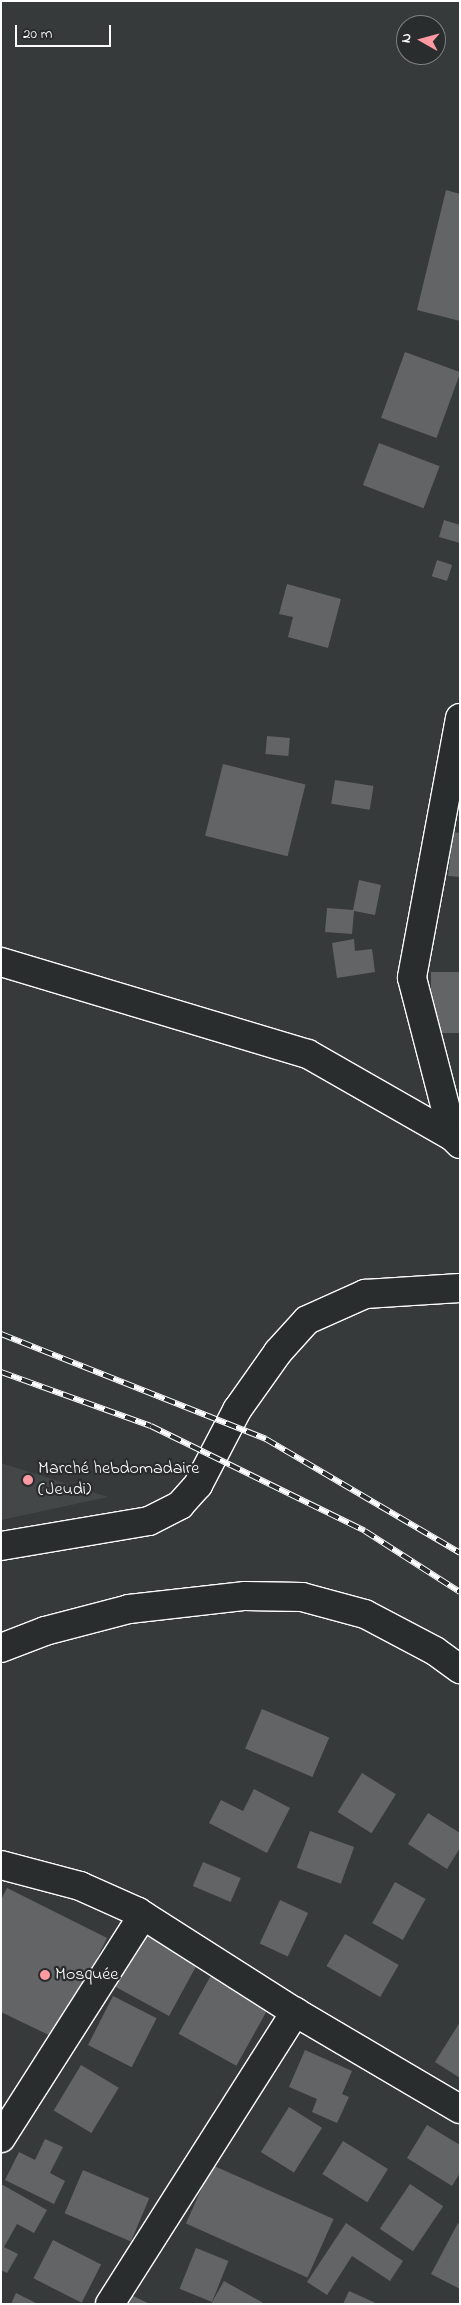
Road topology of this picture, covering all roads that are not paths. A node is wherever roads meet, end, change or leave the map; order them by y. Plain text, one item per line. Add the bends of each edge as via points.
1 (460, 718) edge
2 (1, 962) edge
3 (456, 1141) edge
4 (460, 1288) edge
5 (1, 1546) edge
6 (1, 1648) edge
7 (460, 1669) edge
8 (1, 1865) edge
9 (143, 1915) junction
10 (295, 2012) junction
11 (460, 2109) edge
12 (1, 2138) edge
13 (110, 2304) edge

1 - 3 street via 412,978
2 - 3 street via 308,1054
4 - 5 street via 365,1294 307,1320 278,1352 237,1410 198,1485 180,1505 149,1521
6 - 7 street via 45,1631 129,1609 244,1596 302,1596 365,1614 435,1651
8 - 9 street via 80,1886
9 - 10 street
9 - 12 street
10 - 11 street
10 - 13 street

